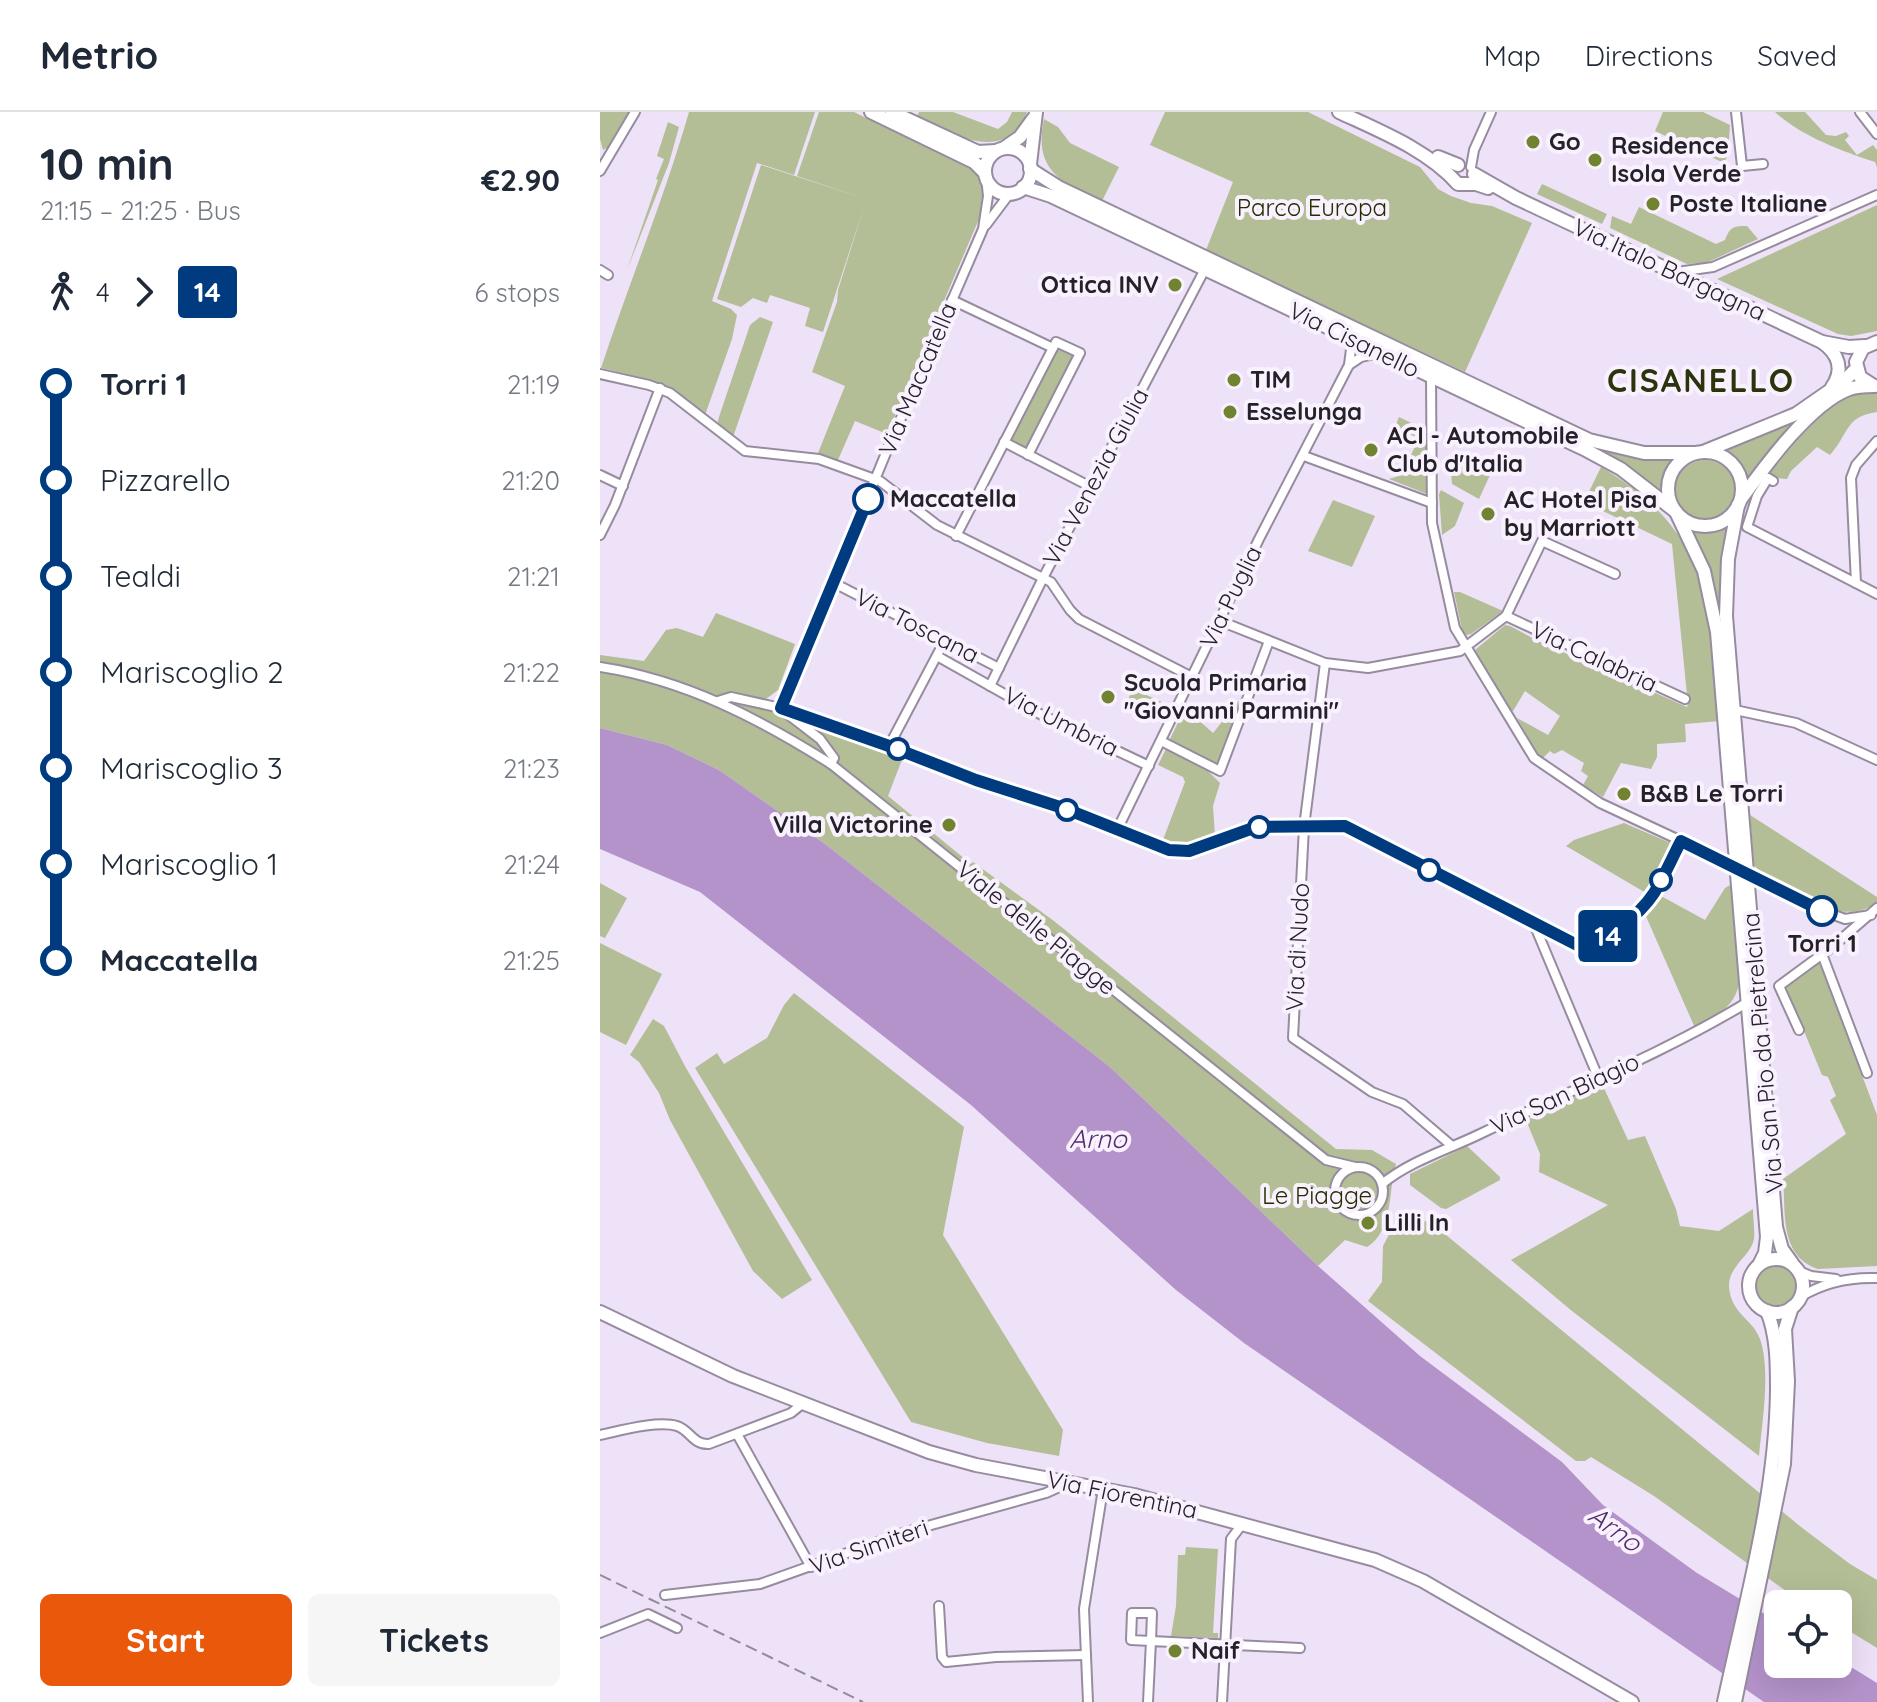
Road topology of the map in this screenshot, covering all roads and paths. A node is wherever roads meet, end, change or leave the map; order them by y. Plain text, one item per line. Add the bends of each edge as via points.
1 (635, 112) edge
2 (871, 112) edge
3 (892, 112) edge
4 (1339, 112) edge
5 (1491, 112) edge
6 (1736, 112) edge
7 (1860, 112) edge
8 (1035, 114) edge
9 (1877, 134) edge
10 (1000, 150) junction
11 (603, 160) edge
12 (1763, 164) dead end
13 (1030, 168) junction
14 (600, 171) edge
15 (1465, 171) junction
16 (985, 175) junction
17 (1023, 187) junction
18 (1010, 193) junction
19 (1877, 195) edge
20 (983, 229) junction
21 (1713, 267) junction
22 (1205, 269) junction
23 (1671, 271) junction
24 (1714, 291) junction
25 (952, 300) junction
26 (1347, 337) junction
27 (1825, 344) junction
28 (1871, 344) edge
29 (1053, 348) junction
30 (1381, 353) junction
31 (1349, 365) junction
32 (1856, 368) junction
33 (600, 374) edge
34 (1431, 377) junction
35 (1875, 386) edge
36 (660, 388) junction
37 (1828, 392) junction
38 (1877, 441) edge
39 (1004, 442) junction
40 (1698, 453) junction
41 (1028, 455) junction
42 (1304, 456) junction
43 (600, 475) edge
44 (876, 479) junction
45 (1773, 481) dead end
46 (623, 486) junction
47 (1091, 487) junction
48 (1432, 503) junction
49 (1739, 503) junction
50 (1676, 511) junction
51 (600, 535) edge
52 (956, 536) junction
53 (1615, 574) dead end
54 (1043, 578) junction
55 (834, 583) junction
56 (1856, 583) junction
57 (1877, 594) edge
58 (1506, 616) junction
59 (1220, 621) junction
60 (945, 640) junction
61 (1269, 641) junction
62 (1465, 648) junction
63 (937, 656) junction
64 (982, 659) junction
65 (1325, 663) junction
66 (600, 667) edge
67 (999, 668) junction
68 (973, 676) junction
69 (1192, 677) junction
70 (990, 686) junction
71 (1685, 699) dead end
72 (718, 701) junction
73 (781, 708) junction
74 (1735, 710) junction
75 (1161, 741) junction
76 (889, 746) junction
77 (1877, 760) edge
78 (831, 764) junction
79 (1149, 766) junction
80 (1304, 827) junction
81 (1117, 830) junction
82 (1681, 841) junction
83 (1743, 870) junction
84 (1874, 912) edge
85 (1534, 924) junction
86 (1822, 954) junction
87 (1748, 1002) junction
88 (1799, 1030) dead end
89 (1867, 1073) dead end
90 (1598, 1077) junction
91 (1452, 1146) junction
92 (1326, 1160) junction
93 (1355, 1167) junction
94 (1337, 1181) junction
95 (1382, 1184) junction
96 (1760, 1263) junction
97 (1796, 1267) junction
98 (1874, 1276) edge
99 (1848, 1279) junction
100 (1796, 1302) junction
101 (1767, 1311) junction
102 (600, 1312) edge
103 (802, 1404) junction
104 (737, 1434) junction
105 (600, 1435) edge
106 (1781, 1441) junction
107 (1068, 1482) junction
108 (1103, 1489) junction
109 (1223, 1517) junction
110 (1244, 1523) junction
111 (1231, 1539) junction
112 (811, 1567) junction
113 (665, 1595) dead end
114 (939, 1606) dead end
115 (677, 1628) dead end
116 (600, 1633) edge
117 (1225, 1645) junction
118 (1300, 1648) dead end
119 (1086, 1655) junction
120 (1088, 1702) edge
121 (1148, 1702) edge
122 (1222, 1702) edge
123 (1632, 1702) edge
124 (1724, 1702) edge
125 (1735, 1702) edge

1 - 11 street
2 - 16 main road via 974,162
3 - 10 main road via 978,152
4 - 15 main road, Via Italo Bargagna
5 - 15 street
6 - 12 street via 1742,166
7 - 9 street
8 - 10 main road via 1027,130
8 - 13 main road
10 - 13 main road via 1023,153
10 - 16 main road via 986,162
11 - 14 street
13 - 17 main road
13 - 40 main road, Via Cisanello via 1073,195 1589,440 1633,452
15 - 23 main road, Via Italo Bargagna
16 - 18 main road via 995,190
16 - 20 street, Via Maccatella
17 - 18 main road
17 - 22 main road, Via Cisanello
18 - 20 street, Via Maccatella
19 - 21 street
20 - 25 street, Via Maccatella
21 - 23 street
21 - 24 street via 1703,278
22 - 26 main road, Via Cisanello
22 - 47 street, Via Venezia Giulia
23 - 24 main road, Via Italo Bargagna
24 - 27 main road, Via Italo Bargagna
25 - 29 street
25 - 44 street, Via Maccatella
26 - 30 main road, Via Cisanello
26 - 31 street
27 - 28 main road, Via Italo Bargagna
27 - 32 main road, Via Italo Bargagna
27 - 37 main road via 1840,371
28 - 32 main road via 1857,357
29 - 39 street
29 - 41 street via 1056,342 1080,353
30 - 31 street
30 - 34 main road, Via Cisanello
31 - 42 street, Via Puglia
32 - 35 main road, Via Italo Bargagna via 1862,380
32 - 37 main road
33 - 36 street
34 - 48 street
34 - 50 main road, Via Cisanello via 1611,463
35 - 49 main road via 1849,389 1824,405 1780,447
36 - 44 street via 741,450 819,459
36 - 46 street
37 - 40 main road via 1785,420
38 - 56 street via 1851,478
39 - 41 street
39 - 52 street
40 - 49 main road via 1721,456 1734,467 1742,487
40 - 50 main road via 1682,460 1671,475 1668,493
41 - 47 street
42 - 48 street
42 - 59 street, Via Puglia
43 - 46 street
44 - 52 street
44 - 55 street, Via Maccatella
45 - 56 street via 1768,478 1757,496 1747,527
46 - 51 street
47 - 54 street, Via Venezia Giulia
48 - 62 street via 1446,593
49 - 50 main road via 1726,519 1708,526 1693,524
49 - 74 main road, Via San Pio da Pietrelcina via 1726,594
50 - 83 main road, Via San Pio da Pietrelcina via 1704,571 1716,620
52 - 54 street
53 - 58 street via 1542,541
54 - 67 street, Via Venezia Giulia
54 - 69 street via 1079,619
55 - 60 street, Via Toscana
55 - 73 street, Via Maccatella
56 - 57 street
58 - 62 street, Via Calabria
58 - 71 street, Via Calabria
59 - 61 street
59 - 69 street, Via Puglia
60 - 63 street
60 - 64 street, Via Toscana
61 - 65 street
61 - 75 street via 1220,771
62 - 65 street via 1378,668
62 - 82 street via 1537,761 1600,803
63 - 68 street, Via Umbria
63 - 76 street
64 - 67 street, Via Toscana
64 - 68 street
65 - 80 street, Via di Nudo
66 - 72 street, Viale delle Piagge
67 - 70 street, Via Venezia Giulia
68 - 70 street, Via Umbria
69 - 75 street, Via Puglia
70 - 79 street, Via Umbria
72 - 73 street via 731,697
72 - 78 street, Viale delle Piagge
73 - 76 street
73 - 78 street via 827,746 834,758
74 - 77 street via 1796,723
74 - 83 main road, Via San Pio da Pietrelcina
75 - 79 street, Via Puglia
76 - 81 street
78 - 92 street, Viale delle Piagge
79 - 81 street, Via Puglia
80 - 81 street via 1251,828 1178,852
80 - 85 street via 1345,826
80 - 91 street, Via di Nudo via 1293,1038 1372,1092 1403,1104
82 - 83 street
82 - 85 street via 1652,896 1601,941 1577,945
83 - 84 street via 1834,917 1851,920
83 - 87 main road, Via San Pio da Pietrelcina
83 - 97 main road, Via San Pio da Pietrelcina via 1776,1227 1782,1249
84 - 86 street
85 - 90 street
86 - 88 street via 1779,986
86 - 89 street
87 - 90 street, Via San Biagio via 1679,1041
87 - 96 main road, Via San Pio da Pietrelcina via 1767,1237
90 - 91 street, Via San Biagio
91 - 95 street, Via San Biagio
92 - 93 street, Viale delle Piagge
92 - 94 street, Viale delle Piagge
93 - 94 street
93 - 95 street via 1371,1170
94 - 95 street via 1339,1204 1358,1215 1376,1207
96 - 97 main road via 1776,1258
96 - 101 main road via 1748,1289 1753,1301
97 - 99 street via 1811,1276
97 - 100 main road via 1803,1287
98 - 99 street
99 - 100 street via 1816,1287
100 - 101 main road via 1780,1313
100 - 106 main road via 1785,1329 1788,1381
101 - 106 main road via 1776,1354
102 - 103 main road, Via Fiorentina
103 - 104 street
103 - 107 main road, Via Fiorentina via 944,1457
104 - 105 street via 706,1444 670,1424
104 - 112 street
106 - 124 main road
106 - 125 main road via 1778,1499
107 - 108 main road, Via Fiorentina
107 - 112 street, Via Simiteri
108 - 109 main road, Via Fiorentina
108 - 119 street via 1085,1601
109 - 110 main road, Via Fiorentina
109 - 111 street
110 - 111 street
110 - 123 main road, Via Fiorentina via 1399,1570
111 - 117 street
112 - 113 street, Via Simiteri via 744,1587
114 - 119 street via 946,1662
115 - 116 street via 648,1614
117 - 118 street
117 - 121 street via 1151,1641
117 - 122 street
119 - 120 street

